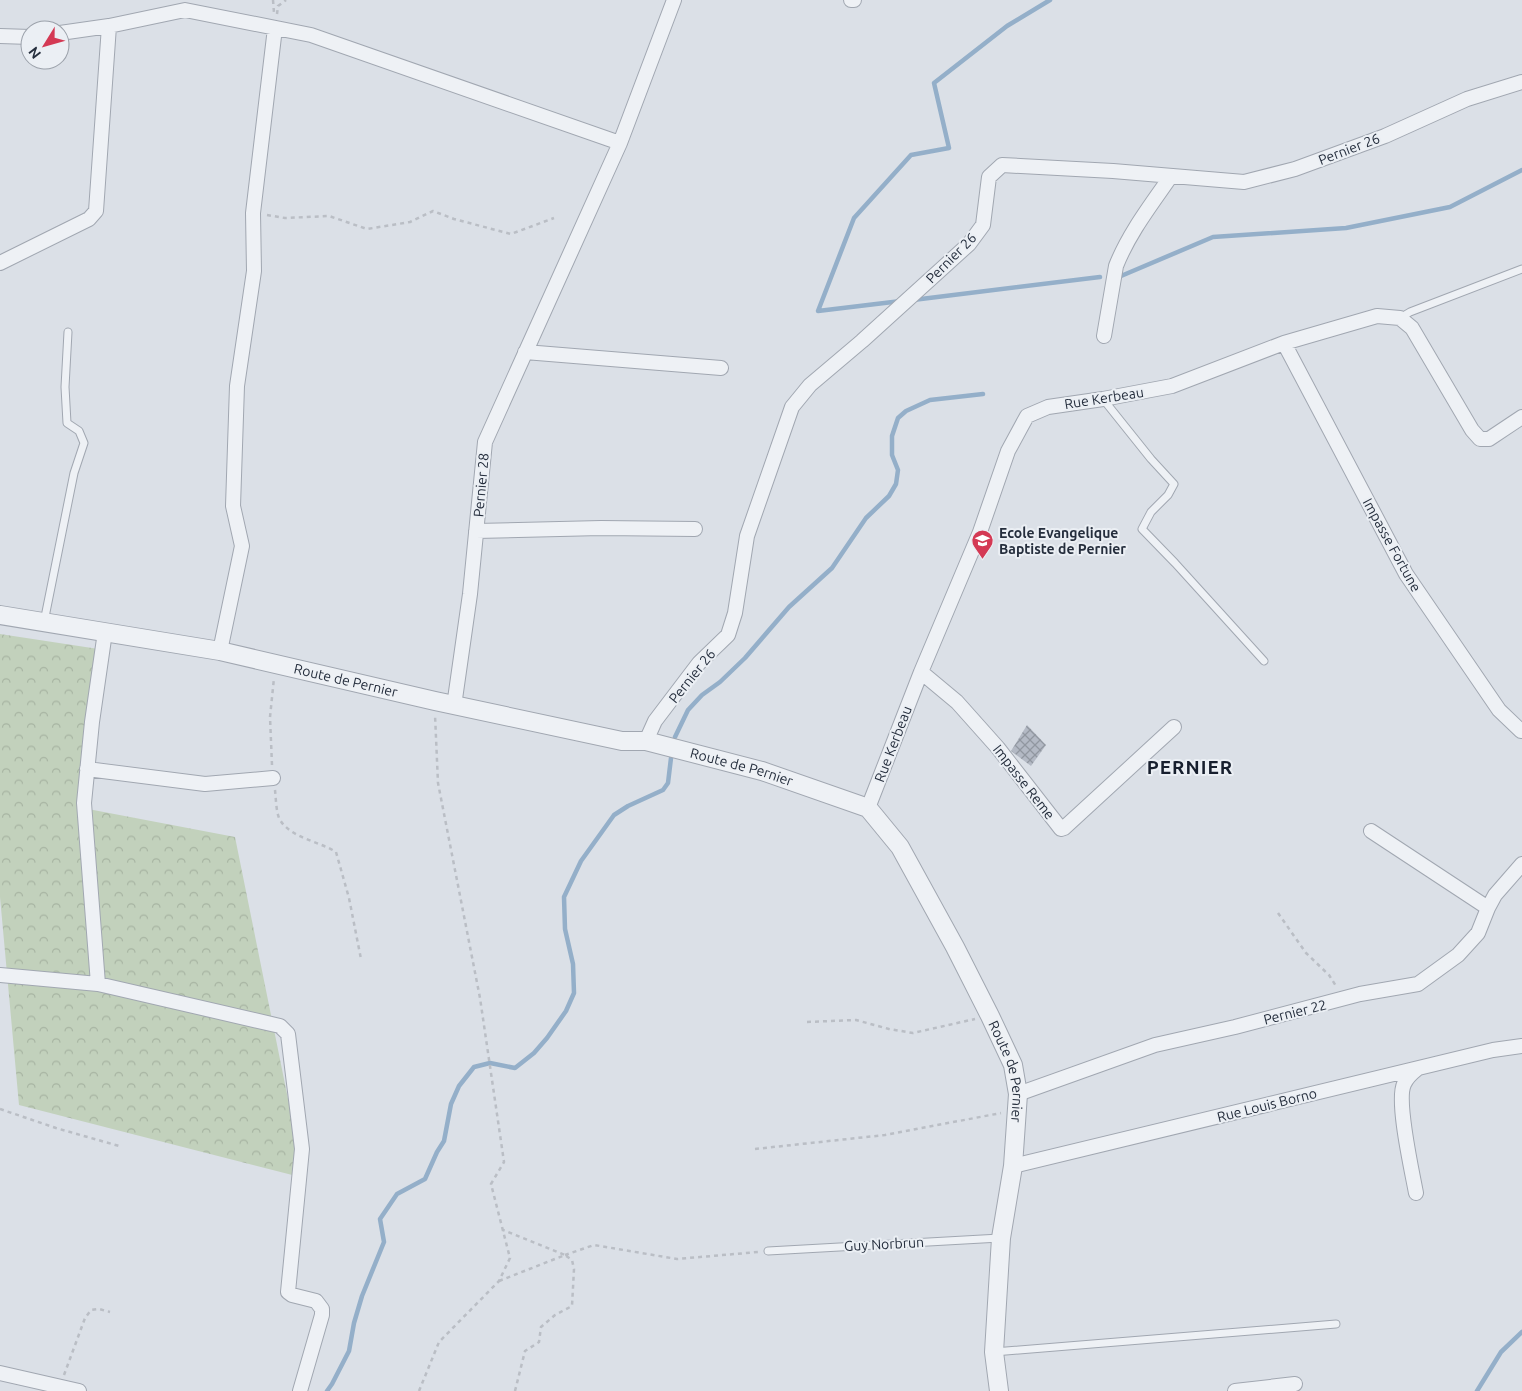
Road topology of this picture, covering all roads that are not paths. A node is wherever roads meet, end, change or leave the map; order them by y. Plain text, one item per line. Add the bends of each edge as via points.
1 (674, 0) edge
2 (187, 5) edge
3 (109, 26) junction
4 (276, 28) junction
5 (70, 32) edge
6 (0, 36) edge
7 (20, 36) edge
8 (1522, 82) edge
9 (620, 143) junction
10 (1171, 176) junction
11 (0, 263) edge
12 (1522, 269) edge
13 (1400, 318) junction
14 (68, 332) dead end
15 (1104, 336) dead end
16 (1284, 343) junction
17 (525, 352) junction
18 (721, 368) dead end
19 (1103, 399) junction
20 (1522, 418) edge
21 (695, 528) dead end
22 (476, 531) junction
23 (0, 615) edge
24 (44, 622) junction
25 (106, 632) junction
26 (220, 651) junction
27 (1264, 661) dead end
28 (921, 672) junction
29 (454, 706) junction
30 (1174, 727) dead end
31 (1522, 731) edge
32 (646, 741) junction
33 (87, 769) junction
34 (273, 778) road end
35 (868, 808) junction
36 (1370, 831) dead end
37 (1522, 864) edge
38 (1488, 908) junction
39 (0, 975) edge
40 (98, 984) junction
41 (1522, 1046) edge
42 (1417, 1069) junction
43 (1018, 1102) junction
44 (1013, 1166) junction
45 (1416, 1193) dead end
46 (1001, 1238) junction
47 (768, 1251) road end
48 (1336, 1324) dead end
49 (994, 1352) junction
50 (0, 1373) edge
51 (1295, 1384) dead end
52 (79, 1391) edge
53 (300, 1391) edge
54 (999, 1391) edge
55 (1235, 1391) edge

1 - 9 street, Pernier 28
2 - 3 street
2 - 4 street
3 - 5 street
3 - 11 street via 96,211 89,219
4 - 9 street via 311,35
4 - 26 street via 253,213 254,271 237,386 233,506 242,546
6 - 7 street
8 - 10 street, Pernier 26 via 1467,99 1385,136 1294,169 1244,182
9 - 17 street, Pernier 28
10 - 15 street via 1137,224 1116,266
10 - 32 street, Pernier 26 via 1002,165 989,177 983,225 969,244 810,385 792,407 747,536 728,634 699,663 656,721
12 - 13 lane
13 - 16 street, Rue Kerbeau via 1377,316
13 - 20 street via 1412,328 1480,439 1489,439
14 - 24 lane via 67,423 79,431 84,442 74,473
16 - 19 street, Rue Kerbeau via 1172,386
16 - 31 street, Impasse Fortune via 1406,574 1499,710
17 - 18 street
17 - 22 street, Pernier 28 via 485,442
19 - 27 lane via 1174,484 1151,512 1142,529
19 - 28 street, Rue Kerbeau via 1048,407 1026,416 1008,451 980,532
21 - 22 street
22 - 29 street, Pernier 28
23 - 24 street, Route de Pernier
24 - 25 street, Route de Pernier
25 - 26 street, Route de Pernier
25 - 33 street
26 - 29 street, Route de Pernier
28 - 30 street, Impasse Reme via 957,702 998,748 1061,829
28 - 35 street, Rue Kerbeau
29 - 32 street, Route de Pernier via 622,741
32 - 35 street, Route de Pernier via 762,771
33 - 34 street via 205,784
33 - 40 street via 84,803
35 - 43 street, Route de Pernier via 900,847 955,947 1013,1065
36 - 38 street
37 - 38 street, Pernier 22
38 - 43 street, Pernier 22 via 1478,934 1458,954 1418,984 1360,994 1155,1045
39 - 40 street
40 - 53 street via 280,1026 288,1034 302,1149 288,1292 316,1301 322,1310
41 - 42 street, Rue Louis Borno
42 - 44 street, Rue Louis Borno
42 - 45 street via 1404,1084 1401,1104
43 - 44 street, Route de Pernier
44 - 46 street, Route de Pernier
46 - 47 lane, Guy Norbrun
46 - 49 street, Route de Pernier
48 - 49 lane
49 - 54 street, Route de Pernier
50 - 52 street
51 - 55 street

